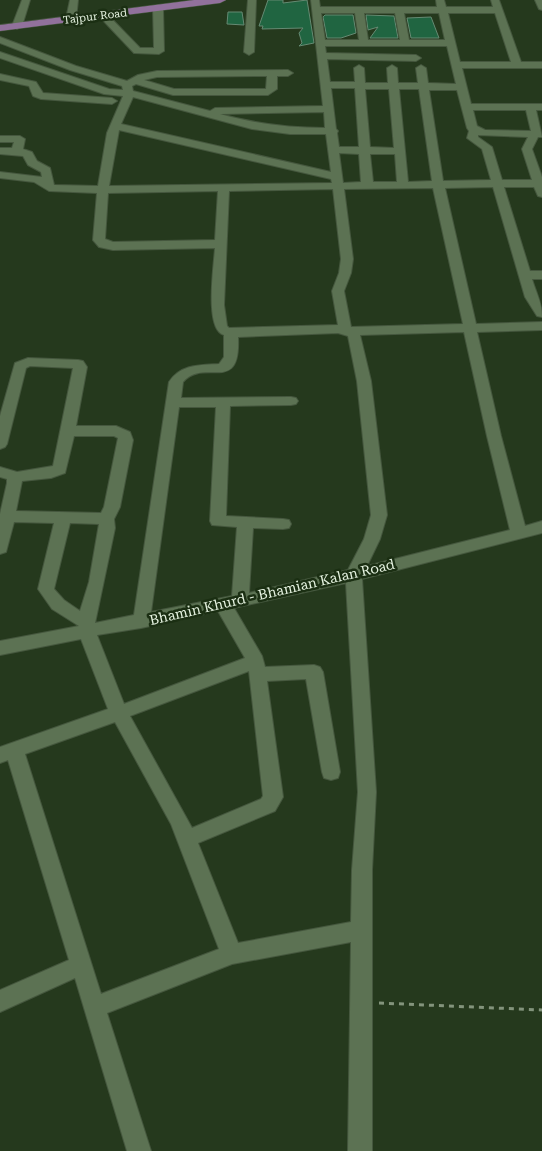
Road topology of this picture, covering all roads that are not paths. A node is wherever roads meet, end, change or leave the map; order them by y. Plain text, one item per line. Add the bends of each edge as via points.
1 (26, 0) edge
2 (74, 0) edge
3 (220, 0) edge
4 (252, 0) edge
5 (495, 0) edge
6 (540, 0) edge
7 (315, 5) edge
8 (442, 5) edge
9 (152, 6) edge
10 (542, 7) edge
11 (359, 10) junction
12 (399, 10) junction
13 (499, 10) junction
14 (103, 15) junction
15 (71, 19) junction
16 (17, 26) junction
17 (0, 28) edge
18 (4, 42) edge
19 (320, 43) junction
20 (364, 43) junction
21 (405, 43) junction
22 (452, 43) junction
23 (249, 52) dead end
24 (0, 56) edge
25 (322, 56) junction
26 (457, 65) junction
27 (517, 65) junction
28 (542, 65) edge
29 (360, 68) dead end
30 (392, 68) dead end
31 (272, 73) junction
32 (288, 73) dead end
33 (0, 77) edge
34 (326, 85) junction
35 (361, 85) junction
36 (393, 86) junction
37 (423, 86) junction
38 (462, 87) junction
39 (129, 90) junction
40 (467, 107) junction
41 (536, 107) edge
42 (329, 109) junction
43 (203, 113) junction
44 (115, 126) junction
45 (475, 130) junction
46 (332, 131) junction
47 (538, 134) edge
48 (0, 139) edge
49 (335, 150) junction
50 (365, 150) junction
51 (0, 151) edge
52 (17, 151) junction
53 (400, 151) junction
54 (0, 175) edge
55 (338, 181) junction
56 (540, 183) edge
57 (367, 184) junction
58 (403, 184) junction
59 (438, 184) junction
60 (497, 184) junction
61 (224, 187) junction
62 (49, 188) junction
63 (103, 189) junction
64 (542, 194) edge
65 (220, 244) junction
66 (542, 274) edge
67 (524, 275) junction
68 (542, 313) edge
69 (542, 326) edge
70 (470, 328) junction
71 (347, 330) junction
72 (231, 332) junction
73 (223, 402) junction
74 (291, 402) dead end
75 (173, 404) junction
76 (68, 431) junction
77 (0, 444) edge
78 (7, 475) edge
79 (7, 516) junction
80 (63, 518) junction
81 (106, 519) junction
82 (245, 523) junction
83 (283, 524) dead end
84 (542, 527) edge
85 (519, 533) junction
86 (0, 548) edge
87 (354, 575) junction
88 (232, 603) junction
89 (141, 622) junction
90 (87, 627) junction
91 (0, 648) edge
92 (257, 668) junction
93 (119, 714) junction
94 (7, 753) edge
95 (331, 772) dead end
96 (187, 838) junction
97 (362, 930) junction
98 (232, 954) junction
99 (81, 965) junction
100 (0, 1001) edge
101 (94, 1007) junction
102 (138, 1151) edge
103 (360, 1151) edge

1 - 16 street
2 - 15 street
3 - 9 main road, Tajpur Road
4 - 23 street
5 - 13 street
6 - 10 street
7 - 11 street
7 - 19 street
8 - 12 street
8 - 13 street
8 - 22 street
9 - 14 main road, Tajpur Road
9 - 14 street via 159,51 156,52 137,51
11 - 12 street
11 - 20 street
12 - 21 street
13 - 27 street
14 - 15 main road, Tajpur Road
15 - 16 main road, Tajpur Road
16 - 17 main road, Tajpur Road
18 - 24 street
18 - 39 street
19 - 20 street
19 - 25 street
20 - 21 street
21 - 22 street
22 - 26 street
24 - 39 street via 100,90 116,94
25 - 34 street
25 - 37 street via 418,63
26 - 27 street
26 - 38 street
27 - 28 street
29 - 35 street
30 - 36 street
31 - 32 street
31 - 39 street via 156,74
31 - 39 street via 272,89 268,92
33 - 39 street via 32,84 41,96
34 - 35 street
34 - 42 street
35 - 36 street
35 - 50 street
36 - 37 street
36 - 53 street
37 - 38 street
37 - 59 street
38 - 40 street
39 - 43 street
39 - 44 street
40 - 41 street
40 - 45 street
41 - 47 street
42 - 43 street
42 - 46 street
43 - 46 street via 274,130
44 - 55 street
44 - 63 street
45 - 47 street
45 - 60 street via 472,138 487,147
46 - 49 street
47 - 56 street via 527,149
48 - 52 street via 20,139
49 - 50 street
49 - 55 street
50 - 53 street
50 - 57 street
51 - 52 street
52 - 62 street via 28,154 32,162 44,167
53 - 58 street
54 - 62 street via 37,179
55 - 57 street
55 - 61 street
55 - 71 street via 347,259 338,298
56 - 60 street
56 - 64 street
57 - 58 street
58 - 59 street
59 - 60 street
59 - 70 street
60 - 67 street
61 - 63 street
61 - 65 street
62 - 63 street
63 - 65 street via 100,240 104,244
65 - 72 street via 218,319 220,327
66 - 67 street
67 - 68 street via 531,297
69 - 70 street
70 - 71 street
70 - 85 street
71 - 72 street
71 - 87 street via 354,335 364,381 379,515 371,546
72 - 75 street via 229,366 185,372 179,376
73 - 74 street
73 - 75 street
73 - 82 street via 217,520
75 - 89 street
76 - 77 street via 80,367 78,364 23,362
76 - 78 street via 60,469 51,473
76 - 81 street via 116,431 125,435 112,507
78 - 79 street
79 - 80 street
79 - 86 street
80 - 81 street
80 - 90 street via 46,589 50,598
81 - 90 street via 108,528
82 - 83 street
82 - 88 street
84 - 85 street, Bhamin Khurd - Bhamian Kalan Road
85 - 87 street, Bhamin Khurd - Bhamian Kalan Road
87 - 88 street, Bhamin Khurd - Bhamian Kalan Road
87 - 97 street via 367,792
88 - 89 street, Bhamin Khurd - Bhamian Kalan Road
88 - 92 street
89 - 90 street, Bhamin Khurd - Bhamian Kalan Road
90 - 91 street, Bhamin Khurd - Bhamian Kalan Road
90 - 93 street
92 - 93 street
92 - 95 street via 314,672
92 - 96 street via 272,801
93 - 94 street
93 - 96 street
94 - 99 street
96 - 98 street
97 - 98 street
97 - 103 street
98 - 101 street
99 - 100 street
99 - 101 street
101 - 102 street

